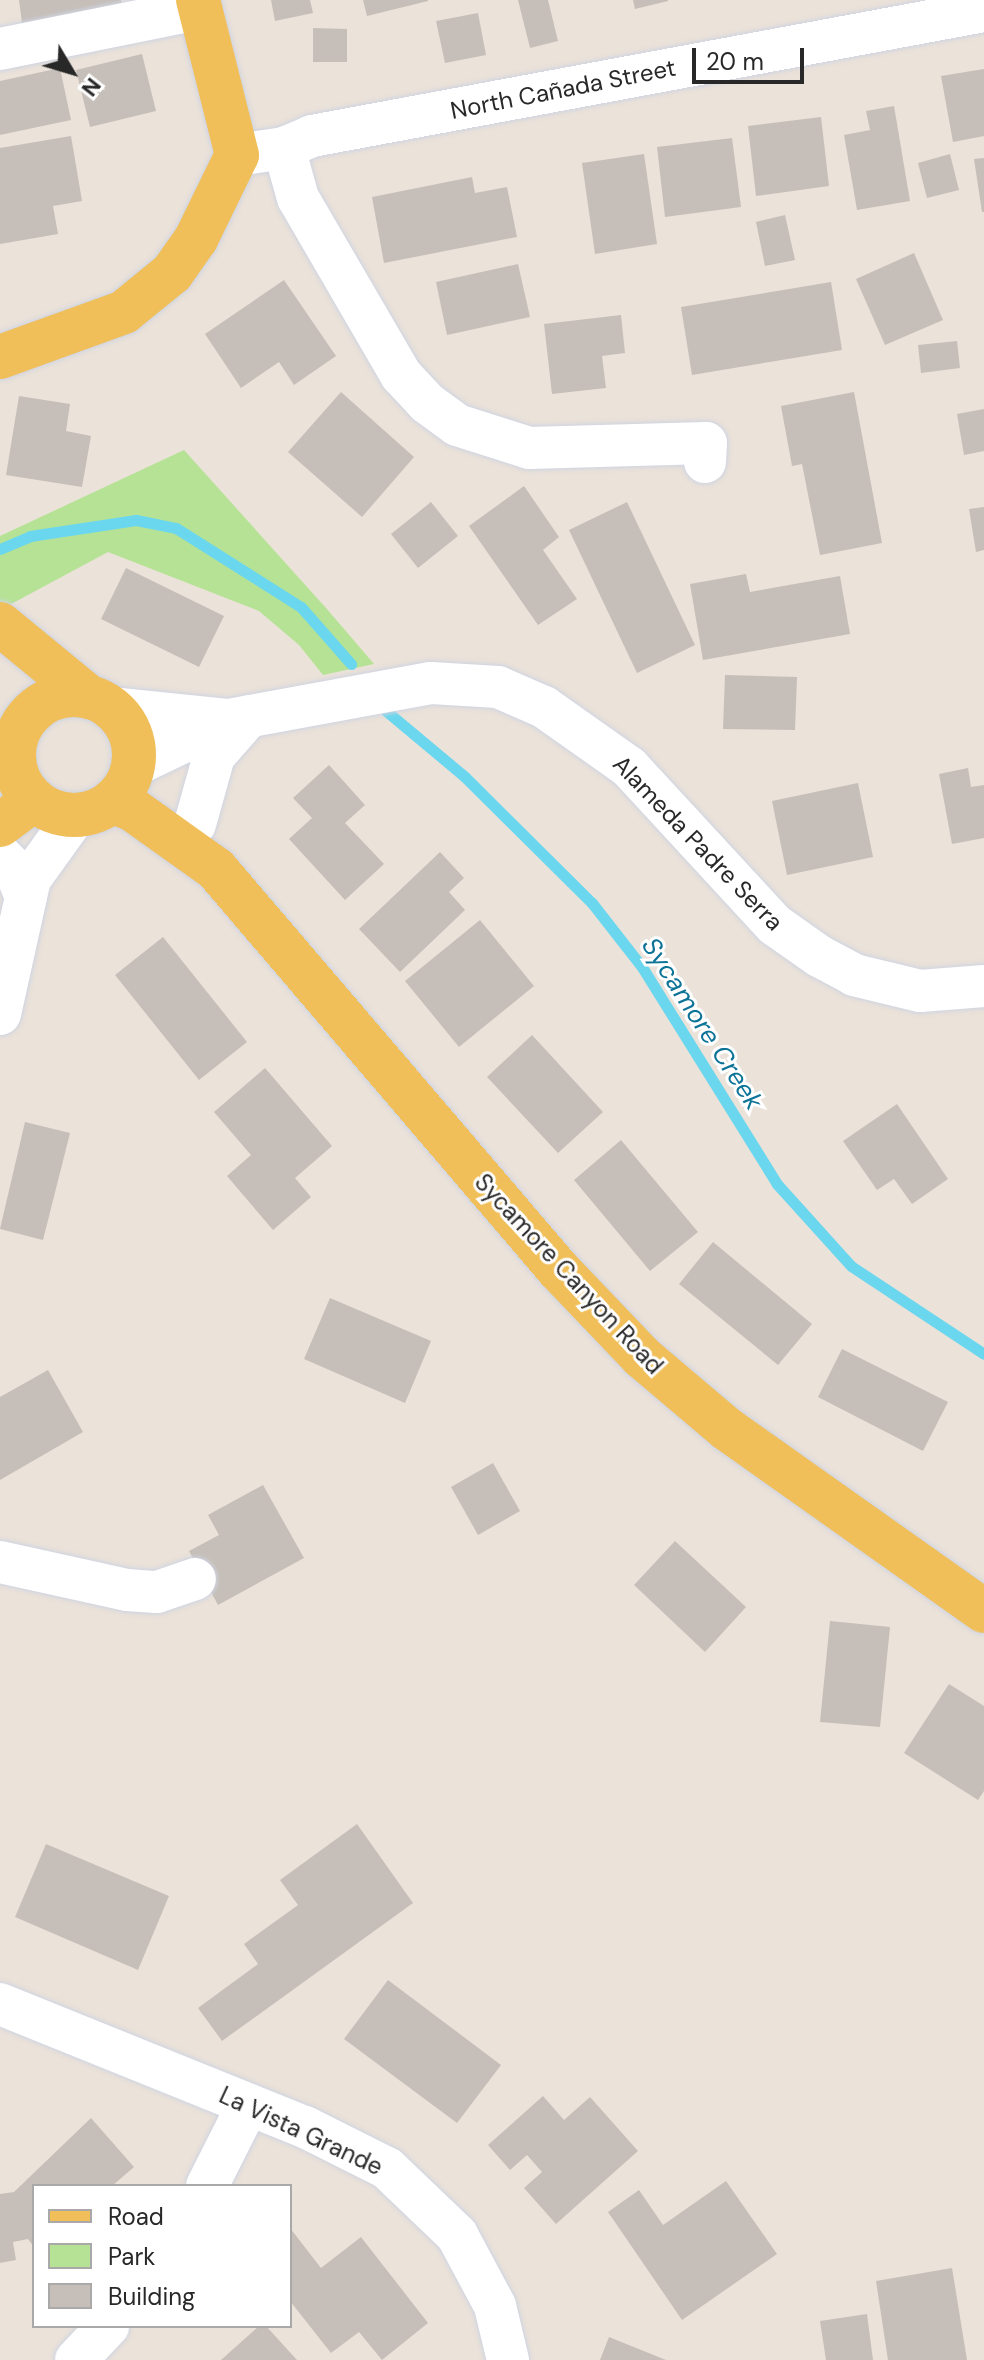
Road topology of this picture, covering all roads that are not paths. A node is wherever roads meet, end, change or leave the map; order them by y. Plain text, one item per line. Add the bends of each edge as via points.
1 (198, 4) edge
2 (984, 11) edge
3 (0, 49) edge
4 (284, 148) junction
5 (237, 155) junction
6 (0, 357) edge
7 (705, 462) dead end
8 (0, 626) edge
9 (100, 702) junction
10 (30, 715) junction
11 (239, 718) junction
12 (114, 787) junction
13 (17, 795) edge
14 (195, 824) junction
15 (216, 869) junction
16 (19, 877) edge
17 (984, 986) edge
18 (0, 1014) edge
19 (0, 1562) edge
20 (195, 1579) dead end
21 (984, 1611) edge
22 (0, 2004) edge
23 (248, 2105) junction
24 (208, 2184) edge
25 (106, 2328) edge
26 (76, 2360) edge
27 (508, 2360) edge

1 - 3 street
1 - 5 main road
2 - 4 street, North Cañada Street via 312,136
4 - 5 street, North Cañada Street
4 - 7 street via 298,198 401,375 427,403 457,425 529,448 706,443
5 - 6 main road via 196,239 172,273 139,303 109,321
8 - 9 main road
8 - 10 main road via 22,678
9 - 10 main road via 57,698
9 - 11 street, Alameda Padre Serra
9 - 12 main road via 128,730
10 - 13 main road via 17,738
11 - 12 street, Alameda Padre Serra
11 - 14 street via 214,756
11 - 17 street, Alameda Padre Serra via 431,683 476,683 517,694 574,725 629,767 775,925 819,956 854,975 905,988 946,991
12 - 13 main road
12 - 14 main road, Sycamore Canyon Road
12 - 15 main road, Sycamore Canyon Road via 132,809
12 - 16 street, Alameda Padre Serra
13 - 16 street, Alameda Padre Serra via 25,849
14 - 15 main road, Sycamore Canyon Road
15 - 21 main road, Sycamore Canyon Road via 558,1269 642,1357 727,1429
16 - 18 street, Alameda Padre Serra
19 - 20 street via 127,1590 157,1592
22 - 23 street, La Vista Grande
23 - 24 street
23 - 27 street, La Vista Grande via 356,2150 430,2204 478,2268 495,2306
25 - 26 street

